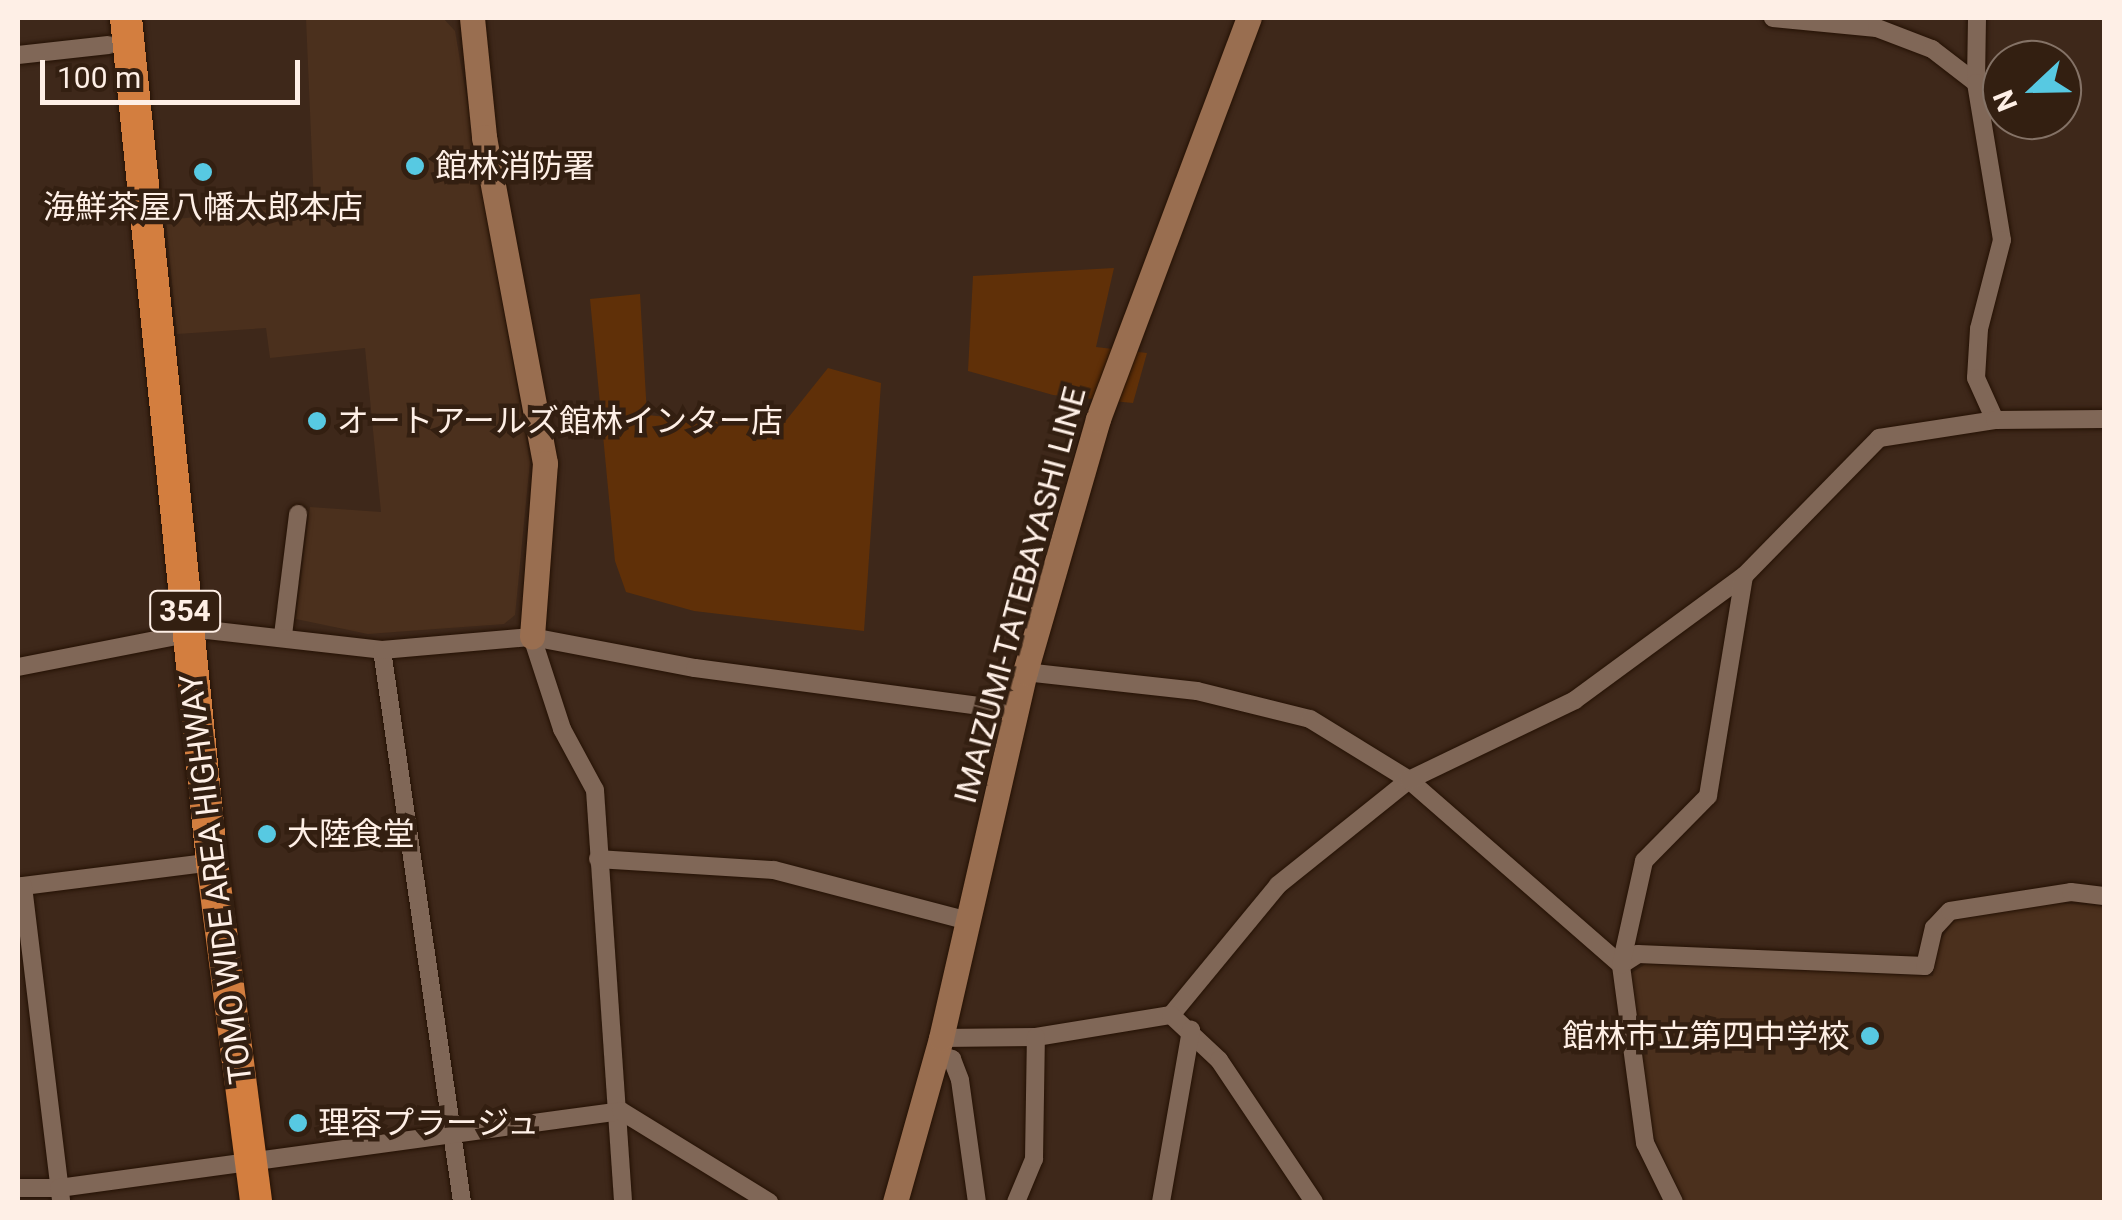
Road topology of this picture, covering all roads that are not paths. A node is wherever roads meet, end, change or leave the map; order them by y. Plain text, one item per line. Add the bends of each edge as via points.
1 (126, 18) edge
2 (472, 18) edge
3 (1249, 18) edge
4 (1773, 18) edge
5 (1976, 18) edge
6 (106, 31) edge
7 (18, 55) edge
8 (1976, 82) junction
9 (2104, 419) edge
10 (1995, 420) junction
11 (298, 514) dead end
12 (1744, 576) junction
13 (284, 635) junction
14 (177, 636) junction
15 (532, 636) junction
16 (382, 650) junction
17 (18, 667) edge
18 (1025, 672) junction
19 (1016, 711) junction
20 (1409, 780) junction
21 (598, 859) junction
22 (201, 863) junction
23 (20, 886) edge
24 (2104, 896) edge
25 (968, 921) junction
26 (1620, 965) junction
27 (1171, 1015) junction
28 (1191, 1030) junction
29 (1036, 1036) junction
30 (939, 1046) junction
31 (621, 1111) junction
32 (452, 1133) junction
33 (239, 1162) junction
34 (18, 1188) edge
35 (60, 1195) edge
36 (234, 1202) edge
37 (256, 1202) edge
38 (462, 1202) edge
39 (623, 1202) edge
40 (769, 1202) edge
41 (895, 1202) edge
42 (976, 1202) edge
43 (1016, 1202) edge
44 (1161, 1202) edge
45 (1314, 1202) edge
46 (1674, 1202) edge

1 - 14 highway, TOMO WIDE AREA HIGHWAY / 354
2 - 15 main road via 484,137 546,463
3 - 18 main road, IMAIZUMI-TATEBAYASHI LINE via 1098,420
4 - 8 street via 1877,28 1932,49
5 - 8 street
6 - 7 street
6 - 14 highway, TOMO WIDE AREA HIGHWAY / 354
8 - 10 street via 2002,240 1979,329 1976,378
9 - 10 street
10 - 12 street via 1879,438
11 - 13 street
12 - 20 street via 1575,700
12 - 26 street via 1708,796 1644,860
13 - 14 street
13 - 16 street
14 - 17 street
14 - 22 highway, TOMO WIDE AREA HIGHWAY / 354
15 - 16 street
15 - 19 street via 696,668
15 - 21 street via 562,729 595,790
16 - 32 street
18 - 19 main road, IMAIZUMI-TATEBAYASHI LINE
18 - 20 street via 1197,691 1310,719
19 - 25 main road, IMAIZUMI-TATEBAYASHI LINE
20 - 26 street
20 - 27 street via 1278,885
21 - 25 street via 774,870
21 - 31 street
22 - 23 street
22 - 33 highway, TOMO WIDE AREA HIGHWAY / 354
23 - 35 street
24 - 26 street via 2071,892 1950,911 1934,928 1924,966 1638,954
25 - 30 main road, IMAIZUMI-TATEBAYASHI LINE
26 - 46 street via 1644,1144
27 - 28 street
27 - 29 street
28 - 44 street
28 - 45 street via 1219,1060
29 - 30 street
29 - 43 street via 1034,1160
30 - 41 main road, IMAIZUMI-TATEBAYASHI LINE
30 - 42 street via 960,1080
31 - 32 street
31 - 39 street
31 - 40 street
32 - 33 street
32 - 38 street
33 - 35 street
33 - 36 highway, TOMO WIDE AREA HIGHWAY / 354
33 - 37 highway, TOMO WIDE AREA HIGHWAY / 354
34 - 35 street

